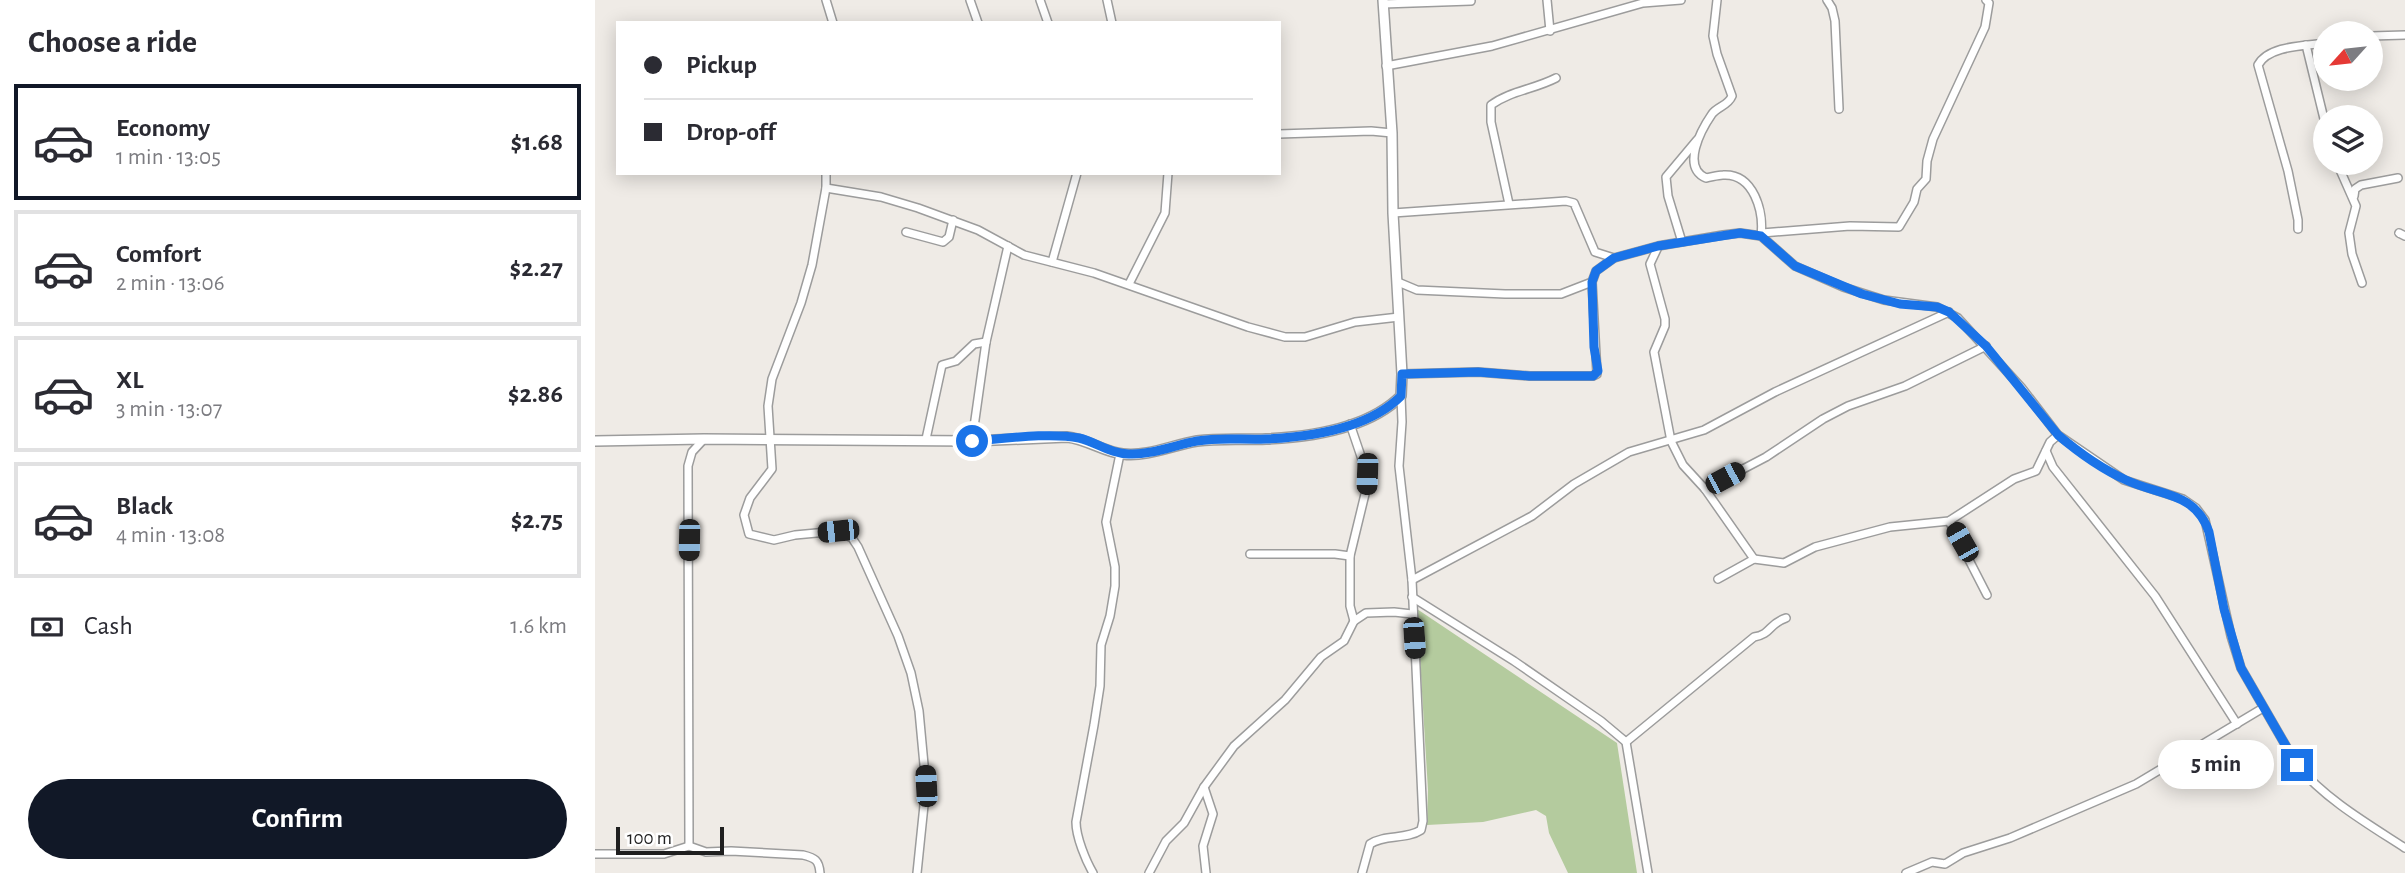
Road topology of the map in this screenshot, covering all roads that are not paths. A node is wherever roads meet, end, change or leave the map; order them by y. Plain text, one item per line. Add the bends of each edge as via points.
1 (826, 0) edge
2 (970, 0) edge
3 (1040, 0) edge
4 (1107, 0) edge
5 (1547, 0) edge
6 (1681, 0) edge
7 (1717, 0) edge
8 (1827, 0) edge
9 (1986, 0) edge
10 (1471, 1) edge
11 (1383, 2) edge
12 (832, 21) edge
13 (977, 21) edge
14 (1047, 21) edge
15 (1112, 21) edge
16 (1550, 31) junction
17 (2405, 35) edge
18 (2383, 36) edge
19 (2313, 44) edge
20 (2307, 45) junction
21 (1386, 66) junction
22 (1556, 78) dead end
23 (2321, 105) edge
24 (1839, 109) dead end
25 (1392, 133) junction
26 (1281, 134) edge
27 (1698, 139) junction
28 (826, 175) edge
29 (1076, 175) edge
30 (1168, 175) edge
31 (2343, 175) edge
32 (2398, 178) dead end
33 (826, 188) junction
34 (2354, 197) junction
35 (1509, 204) junction
36 (1393, 213) junction
37 (953, 220) junction
38 (2298, 229) dead end
39 (906, 233) dead end
40 (1761, 235) junction
41 (1682, 242) junction
42 (1008, 246) junction
43 (1658, 246) junction
44 (1614, 258) junction
45 (1052, 262) junction
46 (1398, 282) junction
47 (1592, 282) junction
48 (2362, 283) dead end
49 (1129, 284) junction
50 (1949, 312) junction
51 (1399, 317) junction
52 (986, 342) junction
53 (1986, 346) junction
54 (1402, 374) junction
55 (1401, 396) junction
56 (1350, 425) junction
57 (2058, 435) junction
58 (682, 439) junction
59 (704, 439) junction
60 (926, 439) junction
61 (769, 440) junction
62 (595, 441) edge
63 (972, 441) junction
64 (1671, 441) junction
65 (2046, 451) junction
66 (1120, 454) junction
67 (689, 457) junction
68 (1705, 489) junction
69 (1949, 521) junction
70 (1250, 554) dead end
71 (1350, 556) junction
72 (1754, 559) junction
73 (1718, 579) dead end
74 (1412, 580) junction
75 (1987, 595) dead end
76 (1412, 597) junction
77 (1412, 614) junction
78 (1786, 618) dead end
79 (1354, 621) junction
80 (2263, 708) junction
81 (2237, 724) junction
82 (1626, 743) junction
83 (1204, 788) junction
84 (689, 846) junction
85 (2405, 848) edge
86 (595, 855) edge
87 (820, 873) edge
88 (917, 873) edge
89 (1094, 873) edge
90 (1149, 873) edge
91 (1206, 873) edge
92 (1361, 873) edge
93 (1648, 873) edge
94 (1906, 873) edge

1 - 12 street
2 - 13 street
3 - 14 street
4 - 15 street
5 - 16 street
6 - 16 street via 1643,3
7 - 27 street via 1713,36 1733,96 1712,114
8 - 24 street via 1835,21
9 - 40 street via 1985,27 1933,139 1926,179 1903,223 1894,228 1850,226
10 - 11 street
11 - 21 street
16 - 21 street
17 - 18 street
19 - 20 street
20 - 23 street
20 - 38 street via 2276,52 2258,65 2288,172
21 - 25 street
22 - 35 street via 1491,106
25 - 26 street
25 - 36 street
27 - 40 street via 1697,173 1706,178 1725,174 1749,185 1761,209
27 - 41 street via 1666,177
28 - 33 street
29 - 45 street
30 - 49 street via 1165,212
31 - 34 street
32 - 34 street via 2361,185
33 - 37 street via 881,197
33 - 61 street via 812,265 772,379
34 - 48 street via 2349,233
35 - 36 street
35 - 44 street via 1574,203 1594,251
36 - 46 street
37 - 39 street via 943,242
37 - 42 street
40 - 41 street via 1740,233
40 - 50 street via 1795,266 1843,287
41 - 43 street
42 - 45 street
42 - 52 street
43 - 44 street
43 - 64 street via 1650,264 1665,319 1654,352
44 - 47 street via 1596,271
45 - 49 street
46 - 47 street via 1417,290 1513,294 1561,293
46 - 51 street
47 - 54 street via 1598,366 1593,376
49 - 51 street via 1285,338
50 - 53 street
50 - 64 street via 1704,430
51 - 54 street
52 - 60 street via 974,344 956,361 943,365
52 - 63 street
53 - 57 street
53 - 68 street via 1905,386 1848,406
54 - 55 street
55 - 56 street via 1381,412
55 - 74 street via 1399,466
56 - 66 street via 1269,439 1217,439
56 - 71 street via 1367,474
57 - 65 street
57 - 80 street via 2124,480 2183,499 2196,508 2205,520 2241,668
58 - 59 street
58 - 62 street
58 - 67 street
59 - 61 street
59 - 67 street
60 - 61 street
60 - 63 street
61 - 88 street via 772,469 750,498 744,516 749,534 774,540 838,531 852,538 911,673 926,786
63 - 66 street via 1079,438
64 - 68 street via 1683,466
64 - 74 street via 1629,452 1574,484 1532,516
65 - 69 street via 2036,471 2022,474
65 - 81 street via 2053,467 2155,596
66 - 89 street via 1106,522 1115,586 1101,645 1096,712 1076,822
67 - 84 street
68 - 72 street
69 - 72 street via 1890,527 1815,547 1784,563
69 - 75 street
70 - 71 street
71 - 79 street
72 - 73 street
74 - 76 street
76 - 77 street
76 - 82 street via 1514,661
77 - 79 street via 1366,613
77 - 92 street via 1423,821 1414,834 1378,839 1370,845
78 - 82 street via 1765,636 1754,637
79 - 83 street via 1344,641 1321,657 1285,700 1243,737
80 - 81 street
80 - 85 street via 2306,776
81 - 94 street via 2103,800 1945,864 1932,862
82 - 93 street
83 - 90 street
83 - 91 street via 1213,814 1203,846
84 - 86 street via 664,854
84 - 87 street via 706,852 803,855 820,864

